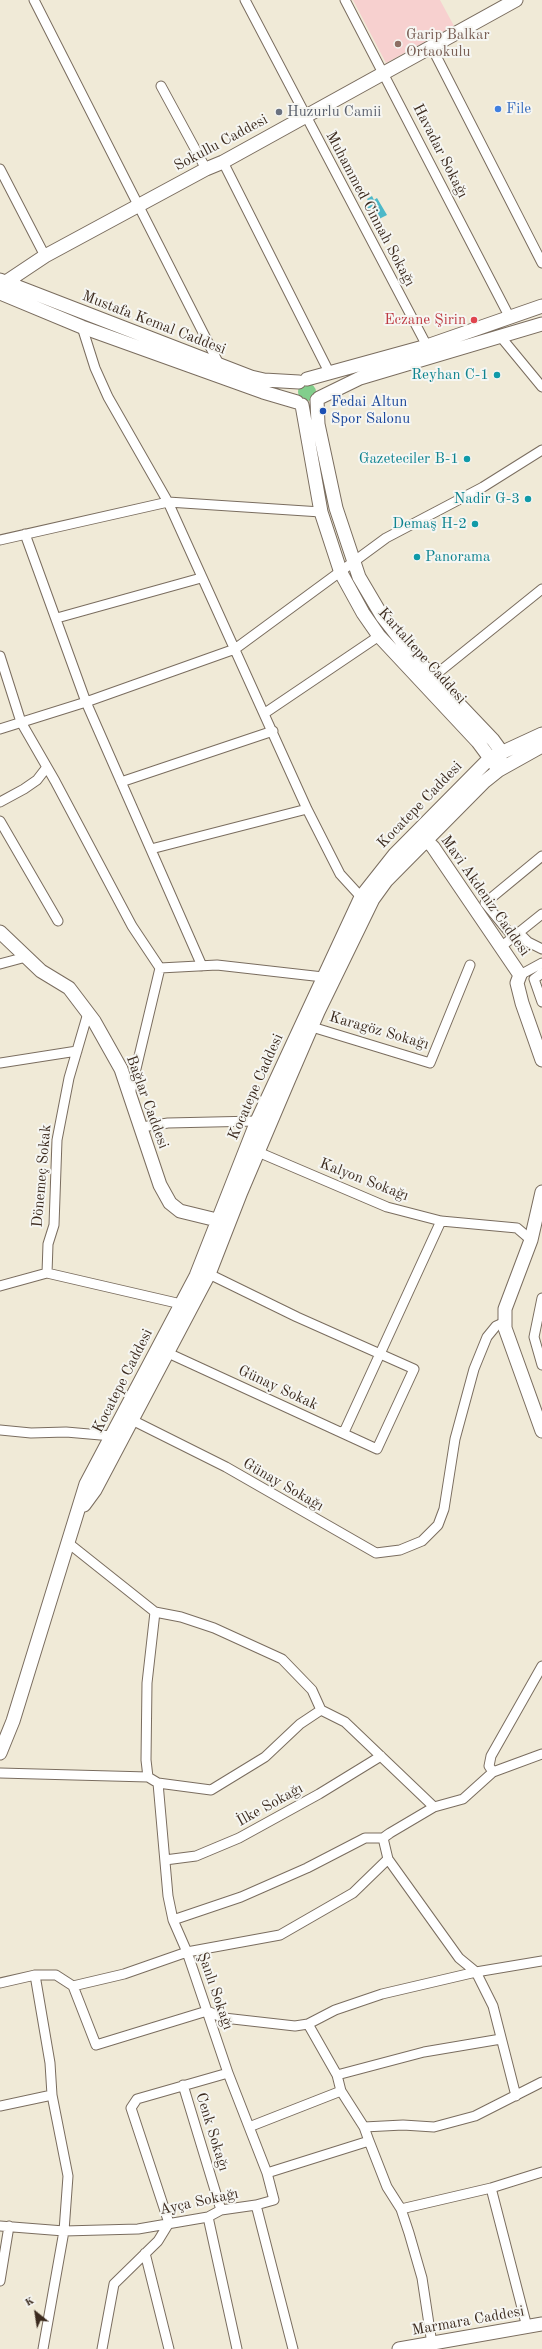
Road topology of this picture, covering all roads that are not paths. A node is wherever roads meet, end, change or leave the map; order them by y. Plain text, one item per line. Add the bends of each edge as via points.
1 (34, 0) edge
2 (245, 0) edge
3 (345, 0) edge
4 (516, 0) edge
5 (431, 46) junction
6 (384, 72) junction
7 (161, 86) dead end
8 (305, 117) junction
9 (223, 162) junction
10 (0, 169) edge
11 (206, 169) junction
12 (140, 205) junction
13 (45, 256) junction
14 (542, 263) edge
15 (2, 285) edge
16 (542, 306) edge
17 (509, 316) junction
18 (542, 324) edge
19 (82, 326) junction
20 (500, 336) junction
21 (427, 346) junction
22 (220, 366) junction
23 (330, 374) junction
24 (303, 380) junction
25 (542, 387) edge
26 (318, 399) junction
27 (300, 403) junction
28 (542, 450) edge
29 (168, 502) junction
30 (321, 512) junction
31 (25, 534) junction
32 (0, 540) edge
33 (353, 563) junction
34 (341, 573) junction
35 (200, 578) junction
36 (542, 589) edge
37 (57, 618) junction
38 (379, 636) junction
39 (235, 648) junction
40 (0, 656) edge
41 (434, 676) junction
42 (86, 702) junction
43 (265, 713) junction
44 (21, 722) junction
45 (0, 729) edge
46 (273, 731) junction
47 (542, 734) edge
48 (542, 746) edge
49 (501, 751) junction
50 (490, 758) junction
51 (47, 767) junction
52 (499, 770) junction
53 (121, 782) junction
54 (0, 802) edge
55 (307, 809) junction
56 (0, 822) edge
57 (417, 832) junction
58 (427, 841) junction
59 (151, 849) junction
60 (542, 856) edge
61 (361, 897) junction
62 (542, 914) edge
63 (58, 921) dead end
64 (0, 932) edge
65 (516, 935) junction
66 (502, 946) junction
67 (542, 949) edge
68 (26, 957) junction
69 (542, 963) edge
70 (0, 964) edge
71 (470, 965) dead end
72 (202, 966) junction
73 (160, 968) junction
74 (542, 974) edge
75 (520, 975) junction
76 (323, 977) junction
77 (542, 1002) edge
78 (88, 1013) junction
79 (312, 1027) junction
80 (77, 1051) junction
81 (542, 1060) edge
82 (0, 1063) edge
83 (130, 1094) junction
84 (257, 1121) junction
85 (142, 1127) junction
86 (258, 1152) junction
87 (542, 1192) edge
88 (441, 1221) junction
89 (222, 1222) junction
90 (531, 1240) junction
91 (47, 1273) junction
92 (210, 1274) junction
93 (0, 1286) edge
94 (542, 1298) edge
95 (181, 1304) junction
96 (505, 1322) junction
97 (168, 1353) junction
98 (380, 1354) junction
99 (542, 1365) edge
100 (132, 1420) junction
101 (0, 1430) edge
102 (542, 1431) edge
103 (341, 1432) junction
104 (112, 1436) junction
105 (78, 1514) junction
106 (67, 1542) junction
107 (155, 1612) junction
108 (542, 1666) edge
109 (321, 1710) junction
110 (0, 1753) edge
111 (542, 1754) edge
112 (381, 1756) junction
113 (493, 1772) junction
114 (0, 1773) edge
115 (148, 1777) junction
116 (158, 1783) junction
117 (434, 1807) junction
118 (383, 1838) junction
119 (388, 1859) junction
120 (165, 1860) junction
121 (173, 1920) junction
122 (187, 1952) junction
123 (542, 1961) edge
124 (476, 1972) junction
125 (35, 1975) junction
126 (0, 1983) edge
127 (73, 1986) junction
128 (207, 2011) junction
129 (308, 2024) junction
130 (501, 2039) junction
131 (228, 2073) junction
132 (337, 2075) junction
133 (542, 2082) edge
134 (183, 2085) junction
135 (341, 2091) junction
136 (52, 2095) junction
137 (516, 2096) junction
138 (0, 2106) edge
139 (250, 2127) junction
140 (364, 2127) junction
141 (369, 2141) junction
142 (542, 2172) edge
143 (267, 2173) junction
144 (490, 2188) junction
145 (256, 2205) junction
146 (401, 2209) junction
147 (221, 2210) junction
148 (208, 2217) junction
149 (169, 2223) junction
150 (5, 2226) edge
151 (64, 2231) junction
152 (145, 2254) junction
153 (0, 2281) edge
154 (542, 2324) edge
155 (527, 2327) junction
156 (432, 2344) junction
157 (43, 2349) edge
158 (102, 2349) edge
159 (169, 2349) edge
160 (237, 2349) edge
161 (293, 2349) edge
162 (399, 2349) edge

1 - 12 street
2 - 8 street, Muhammed Cinnah Sokağı
3 - 6 street, Havadar Sokağı
4 - 5 main road, Sokullu Caddesi
5 - 6 main road, Sokullu Caddesi
5 - 14 street
6 - 8 main road, Sokullu Caddesi
6 - 17 street, Havadar Sokağı
7 - 11 street
8 - 9 main road, Sokullu Caddesi
8 - 21 street, Muhammed Cinnah Sokağı
9 - 11 main road, Sokullu Caddesi
9 - 23 street
10 - 13 street
11 - 12 main road, Sokullu Caddesi
12 - 13 main road, Sokullu Caddesi
12 - 22 street
13 - 15 main road, Sokullu Caddesi
15 - 19 main road, Mustafa Kemal Caddesi
15 - 22 main road, Mustafa Kemal Caddesi
16 - 17 main road, Mustafa Kemal Caddesi
17 - 21 main road, Mustafa Kemal Caddesi
18 - 20 main road
19 - 27 main road, Mustafa Kemal Caddesi
19 - 29 street via 95,368 108,397
20 - 25 street
20 - 26 main road via 360,378
21 - 23 main road, Mustafa Kemal Caddesi
22 - 24 main road, Mustafa Kemal Caddesi via 264,380
23 - 24 main road, Mustafa Kemal Caddesi
24 - 26 main road via 318,386
24 - 27 main road via 293,392
26 - 27 main road via 310,406
26 - 33 main road, Kartaltepe Caddesi via 318,424 336,508
27 - 30 main road, Kartaltepe Caddesi
28 - 33 street via 483,487 386,538
29 - 30 street
29 - 31 street
29 - 35 street
30 - 34 main road, Kartaltepe Caddesi
31 - 32 street
31 - 37 street
33 - 34 street
33 - 41 main road, Kartaltepe Caddesi via 382,616 414,657
34 - 38 main road, Kartaltepe Caddesi
34 - 39 street
35 - 37 street
35 - 39 street
36 - 41 street
37 - 42 street
38 - 43 street
38 - 50 main road, Kartaltepe Caddesi
39 - 42 street
39 - 43 street
40 - 44 street
41 - 49 main road, Kartaltepe Caddesi
42 - 44 street
42 - 53 street
43 - 46 street
44 - 45 street
44 - 51 street
46 - 53 street
46 - 55 street
47 - 49 main road, Kocatepe Caddesi
48 - 52 main road, Kocatepe Caddesi
49 - 50 main road, Kocatepe Caddesi
49 - 52 main road
50 - 52 main road, Kartaltepe Caddesi
50 - 57 main road, Kocatepe Caddesi
51 - 54 street via 30,784
51 - 73 street via 132,926
52 - 58 main road, Kocatepe Caddesi
53 - 59 street
55 - 59 street
55 - 61 street via 340,874
56 - 63 street
57 - 58 main road, Mavi Akdeniz Caddesi
57 - 61 main road, Kocatepe Caddesi via 384,866
58 - 66 main road, Mavi Akdeniz Caddesi
58 - 79 main road, Kocatepe Caddesi via 386,881 373,899
59 - 72 street
60 - 65 street via 485,903
61 - 76 main road, Kocatepe Caddesi
62 - 65 street
64 - 68 main road, Bağlar Caddesi
65 - 66 street
65 - 67 street
66 - 75 main road, Mavi Akdeniz Caddesi
68 - 70 street
68 - 78 main road, Bağlar Caddesi via 41,971 69,988
69 - 75 street
71 - 79 street, Karagöz Sokağı via 430,1063
72 - 73 street
72 - 76 street via 217,965
73 - 83 street
74 - 77 street via 534,979
75 - 81 main road, Mavi Akdeniz Caddesi via 517,983 520,996
76 - 84 main road, Kocatepe Caddesi
78 - 80 street, Dönemeç Sokak
78 - 83 main road, Bağlar Caddesi via 121,1069
79 - 86 main road, Kocatepe Caddesi
80 - 82 street
80 - 91 street, Dönemeç Sokak via 57,1140 54,1225 48,1244
83 - 85 main road, Bağlar Caddesi
84 - 85 street via 168,1123
84 - 89 main road, Kocatepe Caddesi
85 - 89 main road, Bağlar Caddesi via 160,1185 170,1203 180,1211
86 - 88 street, Kalyon Sokağı via 387,1207
86 - 89 main road, Kocatepe Caddesi
87 - 90 main road
88 - 90 street, Kalyon Sokağı via 517,1228
88 - 98 street
89 - 92 main road, Kocatepe Caddesi
89 - 95 main road, Kocatepe Caddesi
90 - 96 main road via 505,1310
91 - 93 street
91 - 95 street
92 - 97 main road, Kocatepe Caddesi
92 - 98 street
94 - 99 street via 534,1337
95 - 104 main road, Kocatepe Caddesi
96 - 100 street, Günay Sokağı via 496,1326 486,1337 474,1369 455,1439 444,1508 438,1525 422,1541 400,1550 376,1553 226,1468
96 - 102 main road
97 - 100 main road, Kocatepe Caddesi
97 - 103 street, Günay Sokak
98 - 103 street via 345,1430
98 - 103 street, Günay Sokak via 414,1369 377,1449
100 - 105 main road, Kocatepe Caddesi via 95,1490
101 - 104 street
104 - 105 main road, Kocatepe Caddesi via 86,1484
105 - 106 main road, Kocatepe Caddesi
106 - 107 street
106 - 110 main road, Kocatepe Caddesi via 13,1721
107 - 109 street via 214,1628 282,1659 312,1690
107 - 115 street via 147,1683
108 - 113 street via 491,1756 489,1766
109 - 112 street via 345,1722
109 - 116 street via 300,1724 265,1757 211,1790
111 - 113 street
112 - 117 street
112 - 120 street, İlke Sokağı via 239,1838 196,1856
113 - 117 street via 463,1799
114 - 115 street
115 - 116 street
116 - 120 street, Şanlı Sokağı
117 - 118 street
118 - 119 street
118 - 121 street via 365,1838 307,1868 241,1897
119 - 122 street via 353,1892 280,1935
119 - 124 street via 459,1958
120 - 121 street, Şanlı Sokağı
121 - 122 street, Şanlı Sokağı
122 - 127 street via 124,1974
122 - 128 street, Şanlı Sokağı
123 - 124 street
124 - 129 street via 382,1994 335,2010
124 - 130 street via 493,2006
125 - 126 street
125 - 127 street via 56,1975
125 - 136 street via 50,2063
127 - 128 street via 96,2045
128 - 129 street via 224,2018 295,2026
128 - 131 street, Şanlı Sokağı
129 - 132 street
130 - 132 street via 424,2052
130 - 137 street
131 - 134 street
131 - 139 street, Şanlı Sokağı
132 - 135 street
133 - 137 street
134 - 147 street, Cenk Sokağı
134 - 149 street via 137,2099 131,2108
135 - 139 street
135 - 140 street
136 - 138 street
136 - 151 street via 68,2176
137 - 140 street via 475,2116 434,2128 403,2125
139 - 143 street, Şanlı Sokağı
140 - 141 street
141 - 143 street
141 - 146 street via 387,2187
142 - 144 street
143 - 145 street, Şanlı Sokağı via 274,2200
144 - 146 street
144 - 155 street
145 - 147 street, Ayça Sokağı
145 - 161 street, Ayça Sokağı
146 - 156 street via 422,2278
147 - 148 street, Ayça Sokağı
148 - 149 street, Ayça Sokağı
148 - 160 street
149 - 151 street, Ayça Sokağı via 138,2229
149 - 152 street via 158,2241
150 - 151 street, Ayça Sokağı
150 - 153 street
151 - 157 street
152 - 158 street via 114,2284
152 - 159 street
154 - 155 main road, Marmara Caddesi
155 - 156 main road, Marmara Caddesi
156 - 162 main road, Marmara Caddesi

